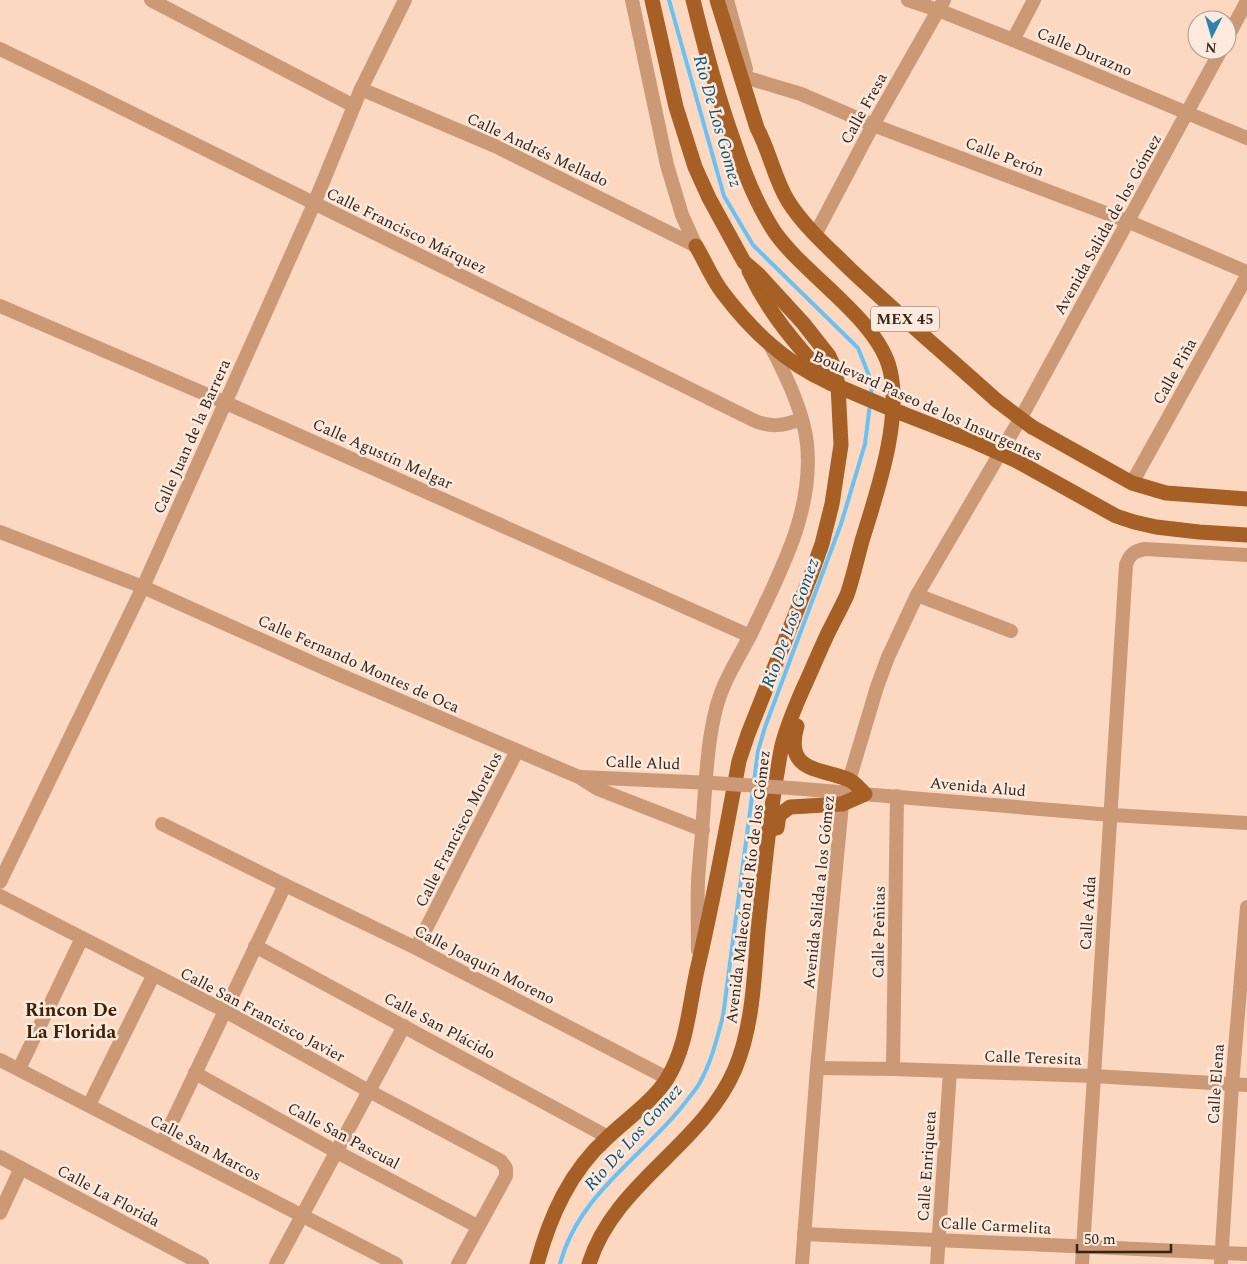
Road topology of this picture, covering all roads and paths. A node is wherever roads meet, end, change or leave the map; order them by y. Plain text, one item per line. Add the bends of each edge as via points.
1 (151, 0) edge
2 (405, 0) edge
3 (632, 0) edge
4 (652, 0) edge
5 (693, 0) edge
6 (717, 0) edge
7 (727, 0) edge
8 (908, 0) edge
9 (1034, 0) edge
10 (1247, 1) edge
11 (941, 5) edge
12 (1237, 20) edge
13 (1014, 40) junction
14 (0, 50) edge
15 (1216, 60) edge
16 (748, 78) junction
17 (362, 89) junction
18 (354, 106) junction
19 (1188, 113) junction
20 (873, 125) junction
21 (1247, 138) edge
22 (765, 143) junction
23 (314, 204) junction
24 (1127, 222) junction
25 (815, 235) junction
26 (696, 246) junction
27 (744, 262) junction
28 (1247, 274) edge
29 (0, 306) edge
30 (770, 345) junction
31 (828, 382) junction
32 (224, 402) junction
33 (1023, 414) joint
34 (801, 419) junction
35 (1132, 483) junction
36 (1247, 499) edge
37 (0, 532) edge
38 (1247, 535) edge
39 (1247, 556) edge
40 (143, 587) junction
41 (917, 594) junction
42 (847, 595) junction
43 (1011, 631) dead end
44 (750, 636) junction
45 (517, 751) junction
46 (578, 777) junction
47 (709, 783) junction
48 (846, 792) junction
49 (866, 794) junction
50 (897, 796) junction
51 (1112, 815) junction
52 (1247, 823) edge
53 (162, 824) dead end
54 (703, 830) junction
55 (0, 882) edge
56 (284, 885) junction
57 (0, 896) edge
58 (1247, 907) edge
59 (82, 938) junction
60 (255, 946) junction
61 (416, 948) junction
62 (698, 966) junction
63 (755, 967) junction
64 (154, 976) junction
65 (225, 1011) junction
66 (404, 1026) junction
67 (0, 1060) edge
68 (817, 1068) junction
69 (19, 1069) junction
70 (893, 1069) junction
71 (950, 1071) junction
72 (195, 1073) junction
73 (1093, 1076) junction
74 (667, 1078) junction
75 (1232, 1085) junction
76 (1247, 1085) edge
77 (370, 1091) junction
78 (89, 1105) junction
79 (608, 1137) junction
80 (162, 1143) junction
81 (335, 1151) junction
82 (0, 1157) edge
83 (20, 1168) junction
84 (0, 1214) edge
85 (302, 1216) junction
86 (477, 1226) junction
87 (804, 1234) junction
88 (938, 1240) junction
89 (1083, 1247) junction
90 (1247, 1254) edge
91 (1221, 1259) edge
92 (202, 1264) edge
93 (276, 1264) edge
94 (396, 1264) edge
95 (458, 1264) edge
96 (537, 1264) edge
97 (589, 1264) edge
98 (802, 1264) edge
99 (937, 1264) edge
100 (1082, 1264) edge

1 - 18 street
2 - 17 street, Calle Juan de la Barrera
3 - 26 street, Avenida Malecón del Río de los Gómez via 667,165 682,215
4 - 27 main road, Avenida Malecón del Río de los Gómez via 676,107 695,167
5 - 42 main road, Avenida Malecón del Río de los Gómez via 726,122 759,204 777,234 869,331 889,365 894,388 892,419 872,509
6 - 22 main road via 757,128
7 - 16 street, MEX 45
8 - 11 street, Calle Durazno
9 - 13 street
10 - 12 street
11 - 13 street, Calle Durazno
11 - 20 street, Calle Fresa
13 - 19 street, Calle Durazno
14 - 23 street, Calle Francisco Márquez
15 - 19 street, Avenida Salida de los Gómez
16 - 20 street, Calle Perón via 800,94
16 - 22 street, MEX 45
17 - 18 street, Calle Juan de la Barrera
17 - 26 street, Calle Andrés Mellado via 495,146
18 - 23 street, Calle Juan de la Barrera
19 - 21 street, Calle Durazno
19 - 24 street, Avenida Salida de los Gómez
20 - 24 street, Calle Perón
20 - 25 street, Calle Fresa
22 - 25 main road, MEX 45 via 776,179
23 - 32 street, Calle Juan de la Barrera
23 - 34 street, Calle Francisco Márquez via 762,424 781,426
24 - 28 street, Calle Perón
24 - 33 street, Avenida Salida de los Gómez
25 - 35 main road, Boulevard Paseo de los Insurgentes / MEX 45, bridge via 996,400 1032,427
26 - 30 main road, Avenida Malecón del Río de los Gómez via 722,292
27 - 31 main road via 767,307
27 - 62 main road, Avenida Malecón del Río de los Gómez via 803,323 829,356 838,385 842,445 822,544 739,761
28 - 35 street, Calle Piña
29 - 32 street, Calle Agustín Melgar
30 - 31 main road, Boulevard Paseo de los Insurgentes
30 - 34 street, Avenida Malecón del Río de los Gómez via 788,380
31 - 38 main road, Boulevard Paseo de los Insurgentes, bridge via 1017,461 1116,516 1199,532
32 - 40 street, Calle Juan de la Barrera
32 - 44 street, Calle Agustín Melgar
33 - 41 street, Avenida Salida a los Gómez
34 - 44 street, Avenida Malecón del Río de los Gómez via 807,444 808,471 799,524
35 - 36 main road, Boulevard Paseo de los Insurgentes / MEX 45 via 1166,493
37 - 40 street, Calle Fernando Montes de Oca
39 - 51 street, Calle Aída via 1146,549 1129,556
40 - 45 street, Calle Fernando Montes de Oca
40 - 55 street, Calle Juan de la Barrera
41 - 43 street
41 - 48 street, Avenida Salida a los Gómez via 883,672
42 - 48 main road via 833,643 793,741 802,763
42 - 63 main road, Avenida Malecón del Río de los Gómez via 810,672 782,747 764,864
44 - 47 street, Avenida Malecón del Río de los Gómez via 724,685 718,704 712,733
45 - 46 street, Calle Fernando Montes de Oca
45 - 61 street, Calle Francisco Morelos
46 - 47 street, Calle Alud
46 - 54 street, Calle Fernando Montes de Oca via 598,789
47 - 48 street, bridge
47 - 54 street, Avenida Malecón del Río de los Gómez
48 - 49 main road
48 - 49 main road
48 - 63 main road via 825,806 799,805 779,815 766,938
48 - 68 street, Avenida Salida a los Gómez
49 - 50 street, Avenida Alud
50 - 51 street, Avenida Alud
50 - 70 street, Calle Peñitas
51 - 52 street, Avenida Alud
51 - 73 street, Calle Aída
53 - 56 street, Calle Joaquín Moreno
54 - 62 street, Avenida Malecón del Río de los Gómez via 698,882
56 - 60 street
56 - 61 street, Calle Joaquín Moreno
57 - 59 street, Calle San Francisco Javier
58 - 75 street, Calle Elena
59 - 64 street, Calle San Francisco Javier
59 - 69 street
60 - 65 street
60 - 66 street, Calle San Plácido
61 - 74 street, Calle Joaquín Moreno
62 - 74 main road, Avenida Malecón del Río de los Gómez via 686,1028
63 - 97 main road, Avenida Malecón del Río de los Gómez via 747,1032 725,1088 707,1114 618,1209 592,1252
64 - 65 street, Calle San Francisco Javier
64 - 78 street
65 - 72 street
65 - 77 street, Calle San Francisco Javier
66 - 77 street
66 - 79 street, Calle San Plácido
67 - 69 street, Calle San Marcos
68 - 70 street, Calle Teresita
68 - 87 street, Avenida Salida a los Gómez
69 - 78 street, Calle San Marcos
70 - 71 street, Calle Teresita
71 - 73 street, Calle Teresita
71 - 88 street, Calle Enriqueta
72 - 80 street
72 - 81 street, Calle San Pascual
73 - 75 street, Calle Teresita
73 - 89 street, Calle Aída
74 - 79 main road, Avenida Malecón del Río de los Gómez via 654,1096
75 - 76 street, Calle Teresita
75 - 91 street, Calle Elena
77 - 81 street
77 - 86 street, Calle San Francisco Javier via 501,1161 506,1168 506,1176
78 - 80 street, Calle San Marcos
79 - 96 main road, Avenida Malecón del Río de los Gómez via 567,1187 552,1215
80 - 85 street, Calle San Marcos
81 - 85 street
81 - 86 street, Calle San Pascual
82 - 83 street, Calle La Florida
83 - 84 street
83 - 92 street, Calle La Florida
85 - 93 street
85 - 94 street, Calle San Marcos
86 - 95 street
87 - 88 street, Calle Carmelita
87 - 98 street, Avenida Salida a los Gómez
88 - 89 street, Calle Carmelita
88 - 99 street, Calle Enriqueta
89 - 91 street, Calle Carmelita
89 - 100 street, Calle Aída
90 - 91 street, Calle Carmelita

